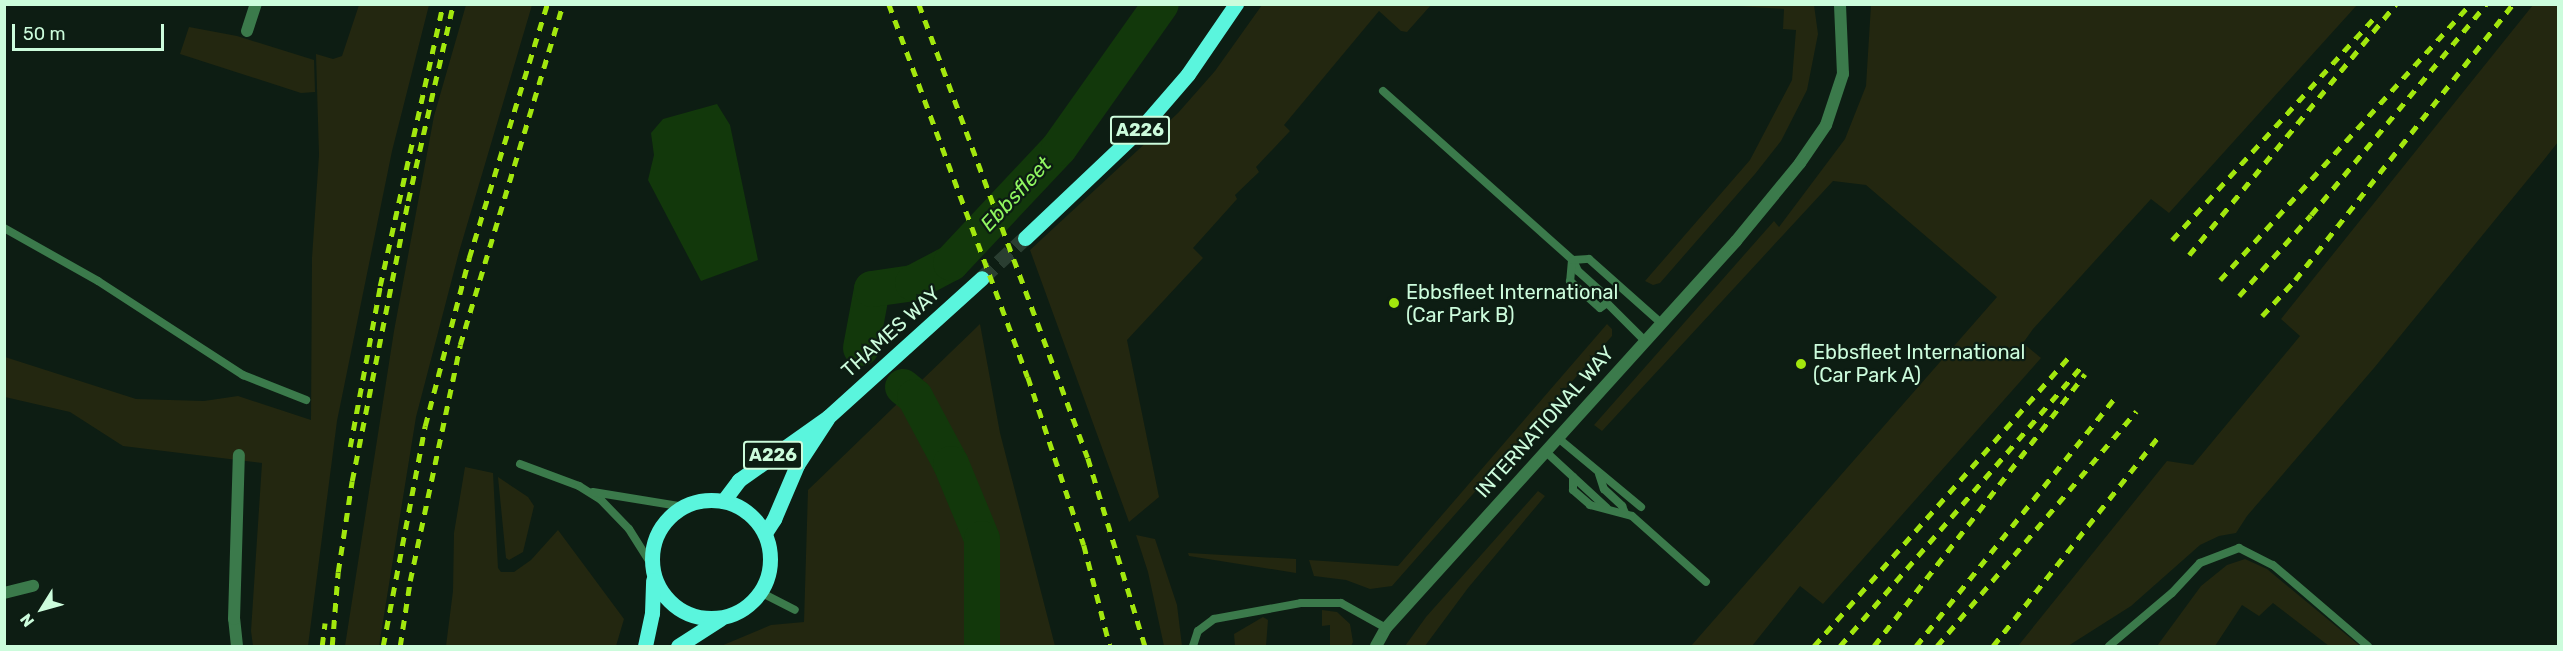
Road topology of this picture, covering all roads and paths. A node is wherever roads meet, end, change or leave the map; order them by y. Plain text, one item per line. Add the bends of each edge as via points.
1 (256, 4) edge
2 (1236, 4) edge
3 (1840, 4) edge
4 (247, 31) dead end
5 (1383, 91) dead end
6 (4, 228) edge
7 (1025, 238) tunnel mouth
8 (1572, 260) junction
9 (982, 278) tunnel mouth
10 (1607, 303) junction
11 (1661, 323) junction
12 (1645, 341) junction
13 (306, 400) dead end
14 (828, 417) junction
15 (1558, 438) junction
16 (1545, 451) junction
17 (239, 455) dead end
18 (520, 464) dead end
19 (1599, 474) junction
20 (589, 492) junction
21 (723, 500) junction
22 (685, 507) junction
23 (1641, 507) dead end
24 (1625, 513) junction
25 (765, 533) junction
26 (651, 564) junction
27 (653, 580) junction
28 (1706, 582) dead end
29 (33, 586) dead end
30 (4, 592) edge
31 (760, 592) junction
32 (795, 610) dead end
33 (720, 619) junction
34 (1386, 628) junction
35 (237, 646) edge
36 (645, 646) edge
37 (678, 646) edge
38 (1193, 646) edge
39 (1376, 646) edge
40 (2109, 646) edge
41 (2368, 646) edge

1 - 4 street
2 - 7 main road, A226 via 1188,74 1144,125
3 - 11 street, INTERNATIONAL WAY via 1844,74 1826,125 1736,241
5 - 8 lane
6 - 13 lane via 98,281 243,375
8 - 10 lane via 1578,271 1607,297
8 - 10 lane via 1570,281 1600,308
8 - 11 lane via 1590,259
9 - 14 main road, THAMES WAY / A226
10 - 12 lane
11 - 12 street, INTERNATIONAL WAY
12 - 15 street, INTERNATIONAL WAY
14 - 21 main road, THAMES WAY / A226 via 739,480
14 - 25 main road, THAMES WAY / A226 via 796,465
15 - 16 street, INTERNATIONAL WAY
15 - 19 lane
16 - 24 lane via 1573,477 1573,490 1590,505
16 - 34 street, INTERNATIONAL WAY
17 - 35 street via 234,619
18 - 20 lane
19 - 23 lane
19 - 24 lane via 1604,489
20 - 22 lane
20 - 26 lane via 629,529
21 - 22 main road
21 - 25 main road via 753,515
22 - 26 main road via 662,527 652,550
24 - 28 lane
25 - 31 main road via 771,552 770,568
26 - 27 main road
27 - 33 main road via 682,612
27 - 36 main road
29 - 30 street
31 - 32 lane
31 - 33 main road via 740,611
33 - 37 main road
34 - 38 lane via 1341,603 1301,603 1214,619 1198,630
34 - 39 street, INTERNATIONAL WAY
40 - 41 lane via 2172,593 2200,563 2239,548 2273,565

